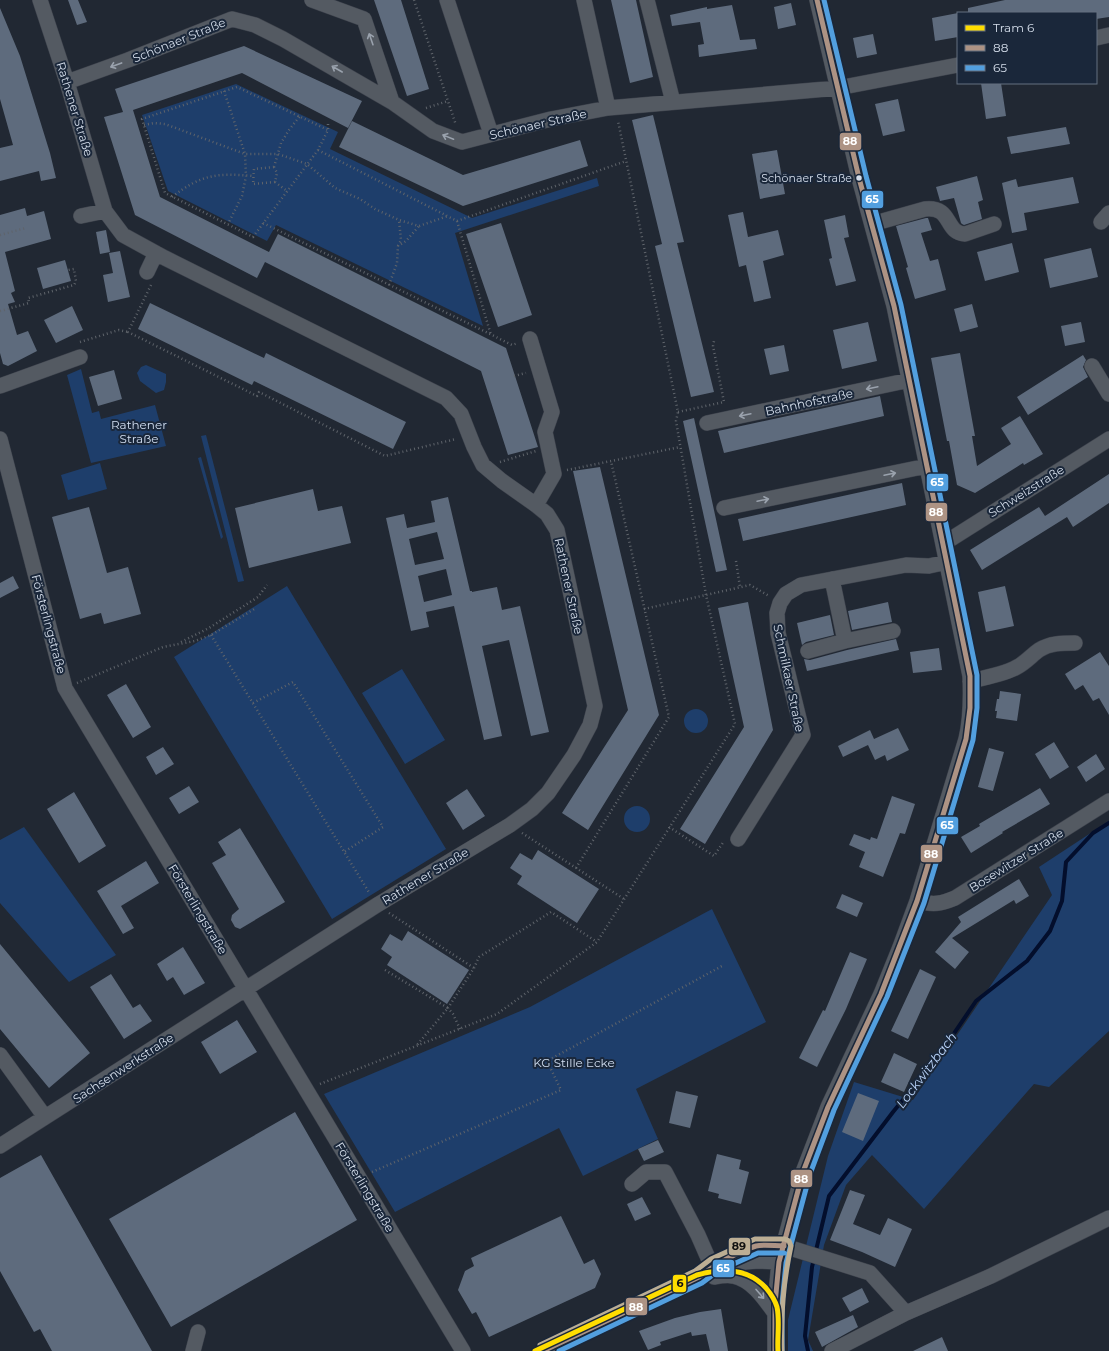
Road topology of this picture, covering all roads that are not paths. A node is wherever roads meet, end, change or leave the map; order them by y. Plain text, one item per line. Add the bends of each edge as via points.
1 (40, 0) edge
2 (312, 0) edge
3 (447, 0) edge
4 (584, 0) edge
5 (647, 0) edge
6 (817, 0) edge
7 (1109, 35) edge
8 (1097, 38) edge
9 (957, 65) edge
10 (68, 82) junction
11 (838, 88) junction
12 (392, 102) junction
13 (673, 102) junction
14 (611, 108) junction
15 (491, 134) junction
16 (105, 210) junction
17 (82, 216) dead end
18 (872, 224) junction
19 (994, 224) dead end
20 (156, 253) junction
21 (150, 276) road end
22 (530, 339) road end
23 (80, 357) road end
24 (1092, 366) dead end
25 (910, 380) junction
26 (0, 386) edge
27 (1109, 394) edge
28 (707, 423) dead end
29 (0, 439) edge
30 (1109, 439) edge
31 (927, 466) junction
32 (536, 505) junction
33 (724, 508) dead end
34 (943, 544) junction
35 (947, 562) junction
36 (832, 579) junction
37 (893, 631) dead end
38 (845, 641) junction
39 (1075, 643) dead end
40 (808, 651) dead end
41 (970, 681) junction
42 (1109, 801) edge
43 (738, 839) road end
44 (917, 901) junction
45 (246, 988) junction
46 (0, 1055) edge
47 (45, 1117) junction
48 (0, 1146) edge
49 (632, 1184) dead end
50 (1109, 1218) edge
51 (791, 1248) junction
52 (779, 1262) junction
53 (712, 1267) junction
54 (699, 1277) junction
55 (774, 1312) junction
56 (906, 1313) junction
57 (198, 1332) dead end
58 (193, 1351) edge
59 (463, 1351) edge
60 (542, 1351) edge
61 (775, 1351) edge
62 (832, 1351) edge

1 - 10 street, Rathener Straße
12 -> 2 street via 364,19
3 - 15 street
4 - 14 street
5 - 13 street
6 - 11 street
7 - 8 street
9 - 11 street, Schönaer Straße
12 -> 10 street, Schönaer Straße via 276,35 255,25 232,19
10 - 16 street, Rathener Straße
11 - 13 street, Schönaer Straße
11 - 18 street
15 -> 12 street, Schönaer Straße via 462,142 433,131
13 - 14 street, Schönaer Straße
14 - 15 street, Schönaer Straße via 550,119
16 - 17 street
16 - 20 street, Rathener Straße via 123,235
18 - 19 street via 932,208 940,210 960,234
18 - 25 street
20 - 21 street
20 - 32 street, Rathener Straße via 446,398 461,414 483,465
22 - 32 street via 552,412 544,432 554,474
23 - 26 street
24 - 27 street
25 -> 28 street, Bahnhofstraße
25 - 31 street
29 - 45 street, Försterlingstraße via 65,688
30 - 34 street, Schweizstraße
33 -> 31 street
31 - 34 street
32 - 45 street, Rathener Straße via 547,514 557,530 595,706 590,725 574,755 548,792 532,809 510,825
34 - 35 street
35 - 36 street via 929,566 906,565
35 - 41 street
36 - 38 street
36 - 43 street, Schmilkaer Straße via 801,585 786,594 780,603 777,613 778,633 803,735
37 - 38 street
38 - 40 street
39 - 41 street via 1048,645 1017,667
41 - 44 street via 970,720 966,739
42 - 44 street, Bosewitzer Straße via 956,898 930,904
44 - 51 street via 881,994 845,1070 803,1172
45 - 47 street, Sachsenwerkstraße
45 - 59 street, Försterlingstraße
46 - 47 street
47 - 48 street, Sachsenwerkstraße
49 - 53 street via 646,1172 665,1172
50 - 56 street via 991,1276
51 - 52 street
51 - 53 street via 757,1246
51 - 56 street via 870,1273
52 - 54 street via 745,1262
52 - 55 street
53 - 54 street
54 -> 55 street via 732,1276 742,1279 758,1290
54 - 60 street
55 - 61 street
56 - 62 street
57 - 58 street

